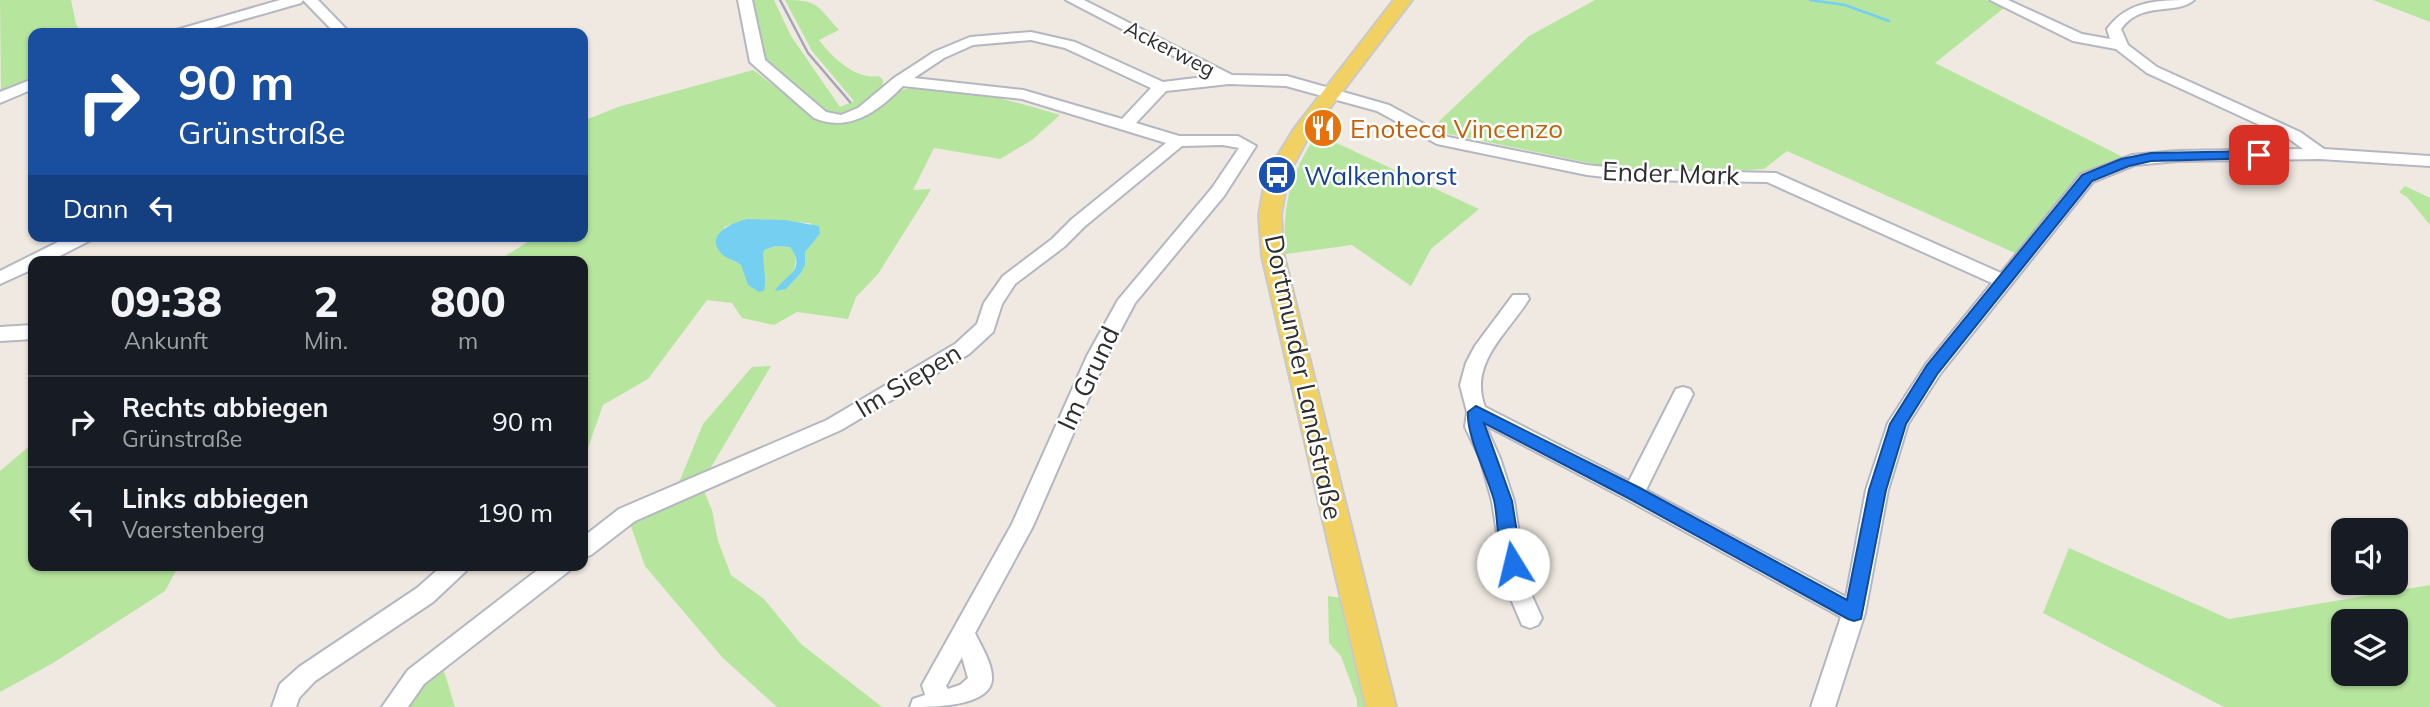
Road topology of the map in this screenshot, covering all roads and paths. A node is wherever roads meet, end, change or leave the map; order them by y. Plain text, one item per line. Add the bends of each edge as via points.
1 (296, 0) edge
2 (310, 0) edge
3 (744, 0) edge
4 (1073, 0) edge
5 (1403, 0) edge
6 (1997, 0) edge
7 (2187, 0) edge
8 (198, 28) edge
9 (338, 28) edge
10 (2120, 45) junction
11 (1229, 79) junction
12 (899, 81) junction
13 (28, 87) edge
14 (1161, 87) junction
15 (1329, 94) junction
16 (0, 98) edge
17 (1126, 125) junction
18 (1178, 141) junction
19 (2320, 154) junction
20 (2430, 161) edge
21 (73, 242) edge
22 (45, 256) edge
23 (28, 264) edge
24 (0, 278) edge
25 (2003, 281) junction
26 (1520, 299) dead end
27 (28, 332) edge
28 (0, 334) edge
29 (1683, 394) dead end
30 (1476, 412) junction
31 (1634, 493) junction
32 (588, 545) edge
33 (451, 571) edge
34 (553, 571) edge
35 (1854, 613) junction
36 (1530, 618) dead end
37 (963, 632) junction
38 (941, 703) edge
39 (284, 707) edge
40 (394, 707) edge
41 (1381, 707) edge
42 (1823, 707) edge

1 - 8 street
2 - 9 street
3 - 12 street via 758,62 824,118 840,120 868,109
4 - 11 street, Ackerweg
5 - 15 main road, Dortmunder Landstraße
6 - 10 street via 2078,38
7 - 10 street via 2143,6 2124,16 2114,29
10 - 19 street via 2152,70 2294,135
11 - 14 street, Ender Mark
11 - 15 street, Ender Mark via 1287,81
12 - 14 street via 970,41 1031,36 1070,45
12 - 17 street via 1023,95
13 - 16 street
14 - 17 street
15 - 25 street, Ender Mark via 1383,108 1443,141 1606,173 1770,177
15 - 41 main road, Dortmunder Landstraße via 1277,175 1270,215 1273,256
17 - 18 street
18 - 32 street, Im Siepen via 1009,280 993,303 986,327 962,349 834,425 627,515
18 - 37 street, Im Grund via 1223,139 1248,146 1218,192 1127,300 1097,356 1022,526
19 - 20 street
19 - 25 street via 2151,157 2107,168 2087,178
21 - 22 street
23 - 24 street
25 - 35 street via 1933,369 1898,424 1877,490
26 - 30 street via 1475,366 1470,382
27 - 28 street
29 - 31 street
30 - 31 street
30 - 36 street via 1475,427 1503,501 1516,585
31 - 35 street
33 - 39 street via 425,595 307,674 289,692
34 - 40 street via 416,677
35 - 42 street
37 - 38 street, Im Grund via 934,685
37 - 38 street, Im Grund via 980,681 964,698

